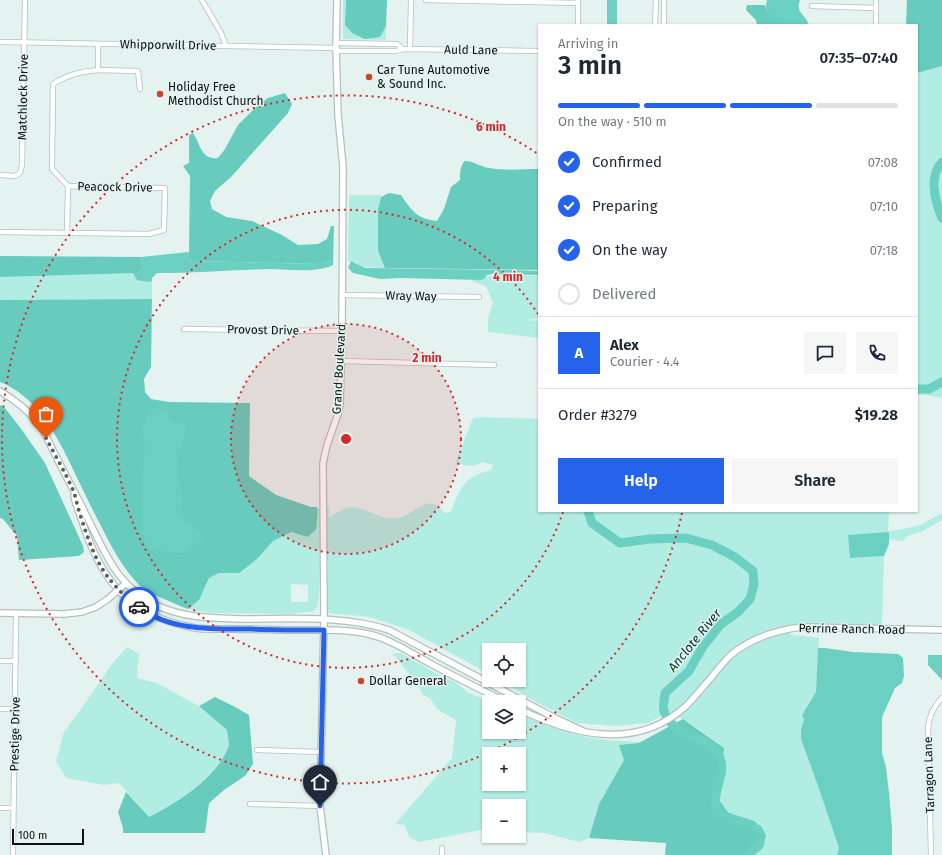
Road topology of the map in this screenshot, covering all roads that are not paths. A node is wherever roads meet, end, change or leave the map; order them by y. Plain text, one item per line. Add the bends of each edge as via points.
1 (25, 0) edge
2 (202, 0) edge
3 (337, 0) edge
4 (411, 0) edge
5 (426, 0) edge
6 (656, 0) edge
7 (664, 0) edge
8 (876, 0) edge
9 (578, 2) edge
10 (812, 6) dead end
11 (876, 8) junction
12 (578, 24) edge
13 (655, 24) edge
14 (664, 24) edge
15 (876, 24) edge
16 (0, 42) edge
17 (24, 42) junction
18 (98, 44) junction
19 (226, 46) junction
20 (336, 47) junction
21 (403, 49) junction
22 (410, 49) junction
23 (538, 51) edge
24 (98, 70) junction
25 (140, 89) dead end
26 (0, 175) edge
27 (68, 186) junction
28 (0, 232) edge
29 (67, 233) junction
30 (342, 295) junction
31 (479, 297) dead end
32 (184, 329) dead end
33 (342, 331) junction
34 (341, 361) junction
35 (494, 365) dead end
36 (0, 391) edge
37 (74, 491) junction
38 (126, 583) junction
39 (119, 590) junction
40 (0, 613) edge
41 (16, 614) junction
42 (324, 620) junction
43 (324, 630) junction
44 (942, 630) edge
45 (0, 661) edge
46 (16, 661) junction
47 (492, 695) edge
48 (942, 698) edge
49 (0, 709) edge
50 (15, 710) junction
51 (526, 712) edge
52 (583, 731) junction
53 (257, 750) dead end
54 (320, 752) junction
55 (250, 804) dead end
56 (320, 806) junction
57 (0, 808) edge
58 (13, 808) junction
59 (442, 848) dead end
60 (13, 855) edge
61 (326, 855) edge
62 (442, 855) edge
63 (931, 855) edge

1 - 17 street, Matchlock Drive
2 - 19 street
3 - 20 street, Grand Boulevard
4 - 22 street
5 - 9 street
6 - 13 street
7 - 14 street
8 - 11 street
9 - 12 street
10 - 11 street
11 - 15 street
16 - 17 street, Whipporwill Drive
17 - 18 street, Whipporwill Drive
17 - 26 street, Matchlock Drive via 22,164 20,173 15,176
18 - 19 street, Whipporwill Drive
18 - 24 street
19 - 20 street, Whipporwill Drive
20 - 21 street, Auld Lane via 397,52
20 - 21 street, Auld Lane via 397,44
20 - 30 street, Grand Boulevard via 343,167
21 - 22 street, Auld Lane
22 - 23 street, Auld Lane
24 - 25 street, Peacock Drive via 138,71
24 - 27 street, Peacock Drive via 65,77 53,84 52,169
27 - 29 street, Peacock Drive
27 - 29 street, Peacock Drive via 165,188 165,223 164,230 148,234
28 - 29 street, Peacock Drive
30 - 31 street, Wray Way
30 - 33 street, Grand Boulevard
32 - 33 street, Provost Drive
33 - 34 street, Grand Boulevard
34 - 35 street
34 - 42 street, Grand Boulevard via 338,414 327,445 324,463
36 - 37 street via 15,400 40,425
37 - 38 street, Perrine Ranch Road via 106,555 117,574
37 - 39 street via 96,558 109,580
38 - 39 street
38 - 42 street, Perrine Ranch Road via 157,606 182,615 205,618
39 - 41 street via 96,607 82,612
39 - 43 street via 143,611 172,623 191,627
40 - 41 street
41 - 46 street, Prestige Drive
42 - 43 street, Grand Boulevard
42 - 52 street, Perrine Ranch Road via 375,625 389,630
43 - 47 street via 368,634 382,638
43 - 54 street, Grand Boulevard
44 - 52 street, Perrine Ranch Road via 801,627 779,630 740,647 687,705 655,726 627,734 610,735
45 - 46 street
46 - 50 street, Prestige Drive
48 - 63 street, Tarragon Lane via 934,709 928,728
49 - 50 street
50 - 58 street, Prestige Drive
51 - 52 street, Perrine Ranch Road via 557,726
53 - 54 street
54 - 56 street, Grand Boulevard
55 - 56 street
56 - 61 street, Grand Boulevard
57 - 58 street
58 - 60 street, Prestige Drive
59 - 62 street

